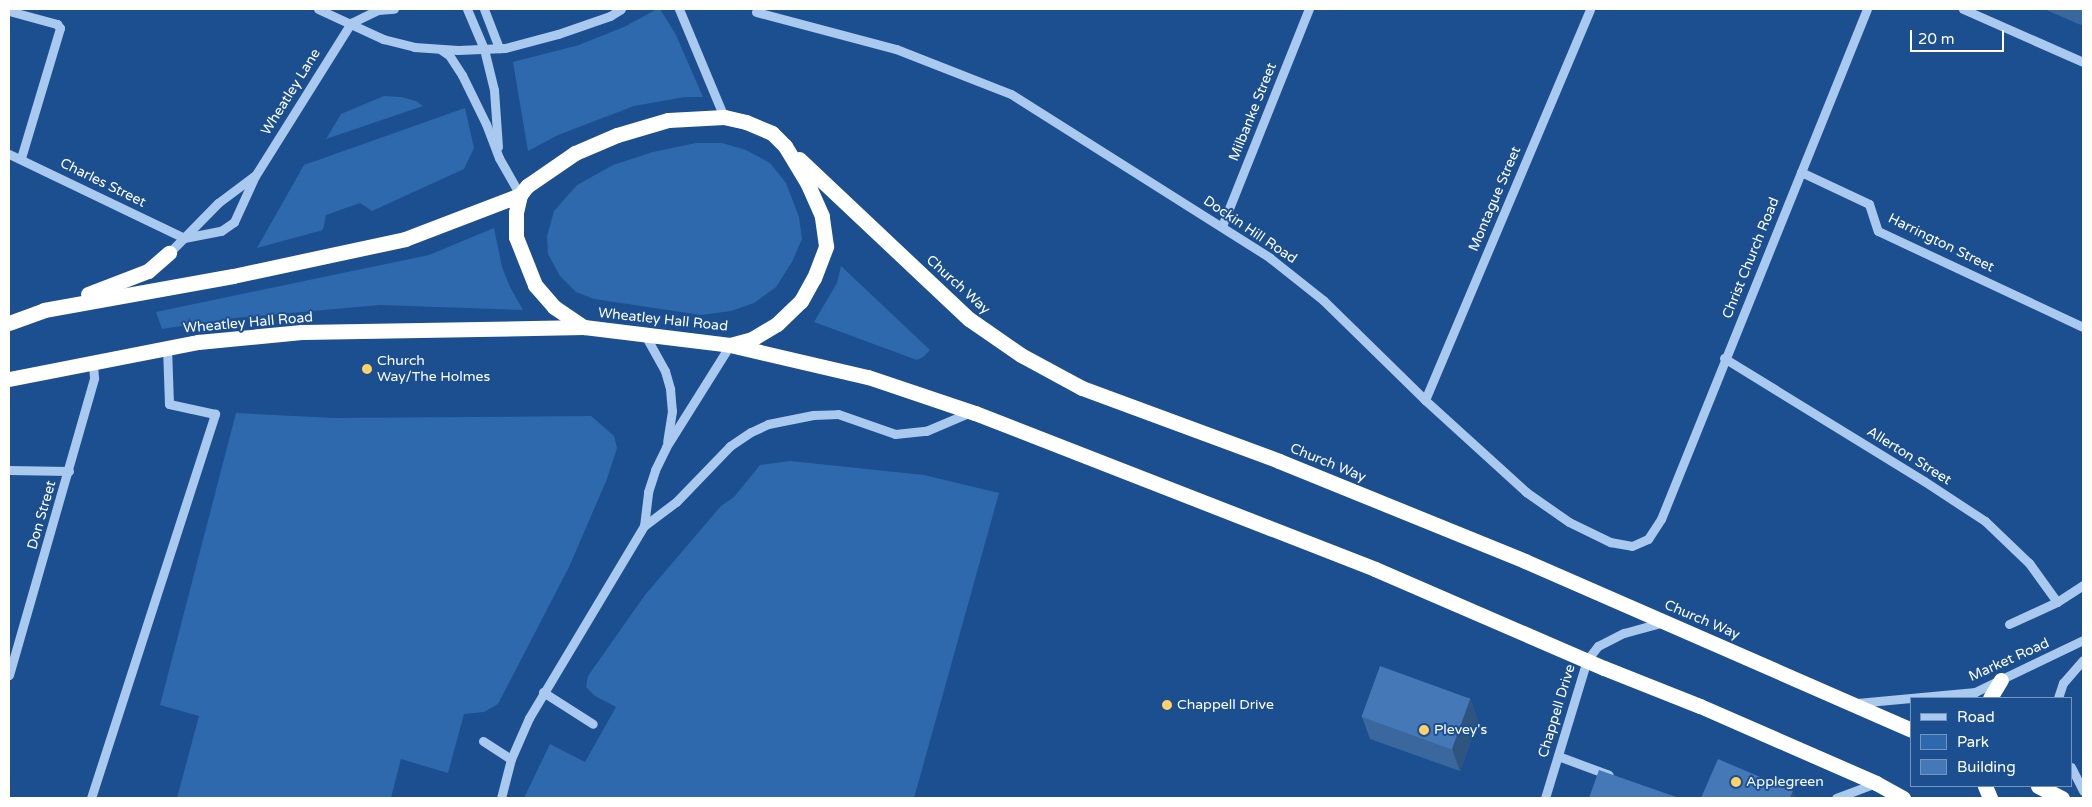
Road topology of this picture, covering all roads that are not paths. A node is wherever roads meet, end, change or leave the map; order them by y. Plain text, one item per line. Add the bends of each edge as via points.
1 (318, 9) edge
2 (394, 9) edge
3 (467, 9) edge
4 (484, 9) edge
5 (621, 9) edge
6 (679, 9) edge
7 (1309, 9) edge
8 (1590, 9) edge
9 (1867, 9) edge
10 (1962, 9) edge
11 (9, 11) edge
12 (756, 12) dead end
13 (352, 24) junction
14 (499, 48) junction
15 (440, 49) junction
16 (484, 49) junction
17 (2083, 62) edge
18 (724, 117) junction
19 (785, 146) junction
20 (9, 154) edge
21 (21, 158) junction
22 (499, 158) junction
23 (1801, 172) junction
24 (254, 176) junction
25 (520, 195) junction
26 (1222, 226) junction
27 (184, 238) junction
28 (169, 253) joint
29 (44, 310) junction
30 (9, 323) edge
31 (584, 327) junction
32 (2083, 327) edge
33 (645, 335) junction
34 (730, 345) junction
35 (167, 347) junction
36 (1724, 358) junction
37 (93, 362) junction
38 (9, 379) edge
39 (1425, 400) junction
40 (972, 412) junction
41 (666, 447) junction
42 (9, 470) edge
43 (69, 471) junction
44 (1661, 519) joint
45 (644, 526) junction
46 (2083, 585) edge
47 (2057, 602) junction
48 (1665, 622) junction
49 (2009, 624) dead end
50 (2083, 640) edge
51 (1587, 660) junction
52 (2083, 660) edge
53 (9, 676) edge
54 (2001, 680) junction
55 (543, 692) junction
56 (1925, 697) edge
57 (1991, 697) edge
58 (2058, 697) edge
59 (1910, 698) edge
60 (1854, 704) junction
61 (593, 724) dead end
62 (1910, 730) edge
63 (483, 741) dead end
64 (1558, 756) junction
65 (511, 759) junction
66 (2072, 769) edge
67 (1620, 779) edge
68 (1876, 783) junction
69 (2040, 787) edge
70 (2083, 791) edge
71 (91, 798) edge
72 (501, 798) edge
73 (1545, 798) edge
74 (1836, 798) edge
75 (1903, 798) edge
76 (2062, 798) edge

1 - 13 street
2 - 13 street via 378,10
3 - 16 street
4 - 14 street
5 - 14 street via 558,34
6 - 18 street
7 - 26 street, Milbanke Street
8 - 39 street, Montague Street
9 - 23 street, Christ Church Road
10 - 17 street
11 - 21 street via 57,24 60,28
12 - 26 street, Dockin Hill Road via 896,49 1011,94
13 - 15 street via 383,39 414,47
13 - 24 street, Wheatley Lane
14 - 16 street
15 - 16 street
15 - 22 street via 462,76
16 - 22 street via 494,90
18 - 19 highway, Wheatley Hall Road via 746,122 772,134
18 - 25 highway, Wheatley Hall Road via 668,120 617,135 575,153
19 - 34 highway, Wheatley Hall Road via 808,184 822,216 826,246 801,301 777,324 752,339
19 - 48 highway, Church Way via 968,319 1021,355 1082,388 1280,461
20 - 21 street, Charles Street
21 - 27 street, Charles Street
22 - 25 street
23 - 32 street, Harrington Street via 1869,204 1878,230
23 - 36 street, Christ Church Road
24 - 27 street, Wheatley Lane via 218,203
24 - 27 street, Wheatley Lane via 239,215 229,228
25 - 29 highway, Wheatley Hall Road via 405,240 233,276
25 - 31 highway, Wheatley Hall Road via 516,237 535,285 554,307
26 - 39 street, Dockin Hill Road via 1270,258 1323,300
27 - 28 street, Wheatley Lane
28 - 29 highway via 148,271
29 - 30 highway, Wheatley Hall Road
31 - 33 highway, Wheatley Hall Road
31 - 35 highway, Wheatley Hall Road via 302,332
33 - 34 highway, Wheatley Hall Road
33 - 41 street via 665,371 670,389 672,411
34 - 40 highway via 868,377
34 - 41 street
35 - 37 highway, Wheatley Hall Road
35 - 71 street via 169,404 215,414
36 - 44 street, Christ Church Road
36 - 47 street, Allerton Street via 1985,522 2029,563
37 - 38 highway, Wheatley Hall Road
37 - 43 street, Don Street via 94,378
39 - 44 street, Dockin Hill Road via 1526,492 1569,522 1610,542 1632,546 1648,539
40 - 45 street via 926,431 895,434 838,414 813,415 768,424 730,446 676,502
40 - 51 highway via 1375,569
41 - 45 street via 650,481
42 - 43 street
43 - 53 street, Don Street
45 - 55 street
46 - 47 street
47 - 49 street
48 - 51 street, Chappell Drive via 1624,633 1598,646
48 - 60 highway, Church Way
50 - 54 street, Market Road
51 - 64 street, Chappell Drive
51 - 68 highway
52 - 58 street via 2063,684
54 - 56 street, Market Road via 1975,692
54 - 57 highway
55 - 61 street
55 - 65 street
59 - 60 street, Market Road
60 - 62 highway, Church Way
63 - 65 street
64 - 67 street
64 - 73 street, Chappell Drive
65 - 72 street
66 - 70 street
68 - 74 street
68 - 75 highway
69 - 76 highway

